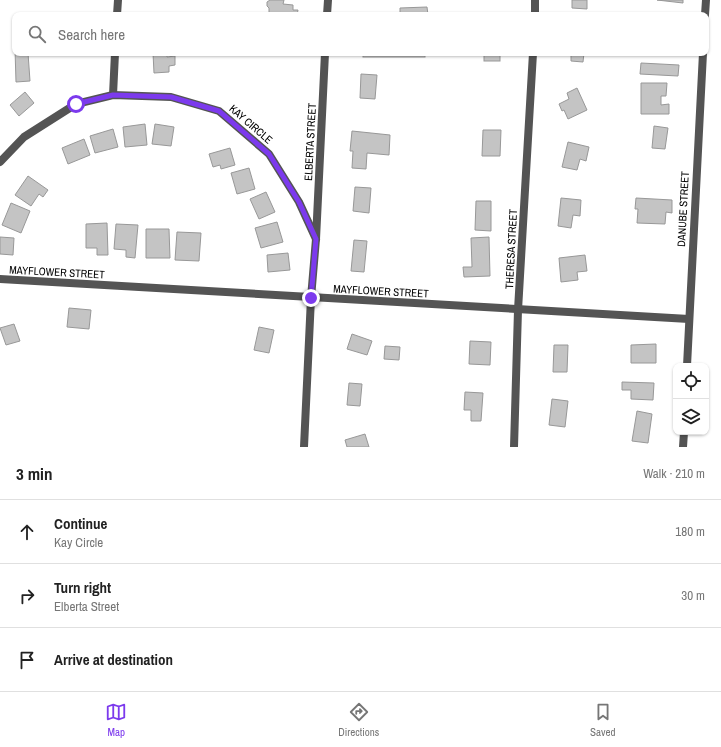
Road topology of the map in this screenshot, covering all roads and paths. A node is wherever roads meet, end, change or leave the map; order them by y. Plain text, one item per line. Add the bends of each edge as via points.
1 (118, 0) edge
2 (328, 0) edge
3 (535, 0) edge
4 (706, 0) edge
5 (117, 12) edge
6 (327, 12) edge
7 (535, 12) edge
8 (705, 12) edge
9 (115, 56) edge
10 (325, 56) edge
11 (532, 56) edge
12 (703, 56) edge
13 (113, 95) junction
14 (0, 162) edge
15 (316, 239) junction
16 (0, 279) edge
17 (311, 298) junction
18 (518, 310) junction
19 (689, 319) junction
20 (687, 363) edge
21 (684, 435) edge
22 (304, 447) edge
23 (514, 447) edge
24 (683, 447) edge

1 - 5 street
2 - 6 street
3 - 7 street
4 - 8 street
9 - 13 street
10 - 15 street, ELBERTA STREET
11 - 18 street, THERESA STREET
12 - 19 street, DANUBE STREET
13 - 14 street, KAY CIRCLE via 76,104 24,137
13 - 15 street, KAY CIRCLE via 171,97 219,111 269,154 299,202
15 - 17 street, ELBERTA STREET
16 - 17 street, MAYFLOWER STREET
17 - 18 street, MAYFLOWER STREET
17 - 22 street, ELBERTA STREET
18 - 19 street, MAYFLOWER STREET
18 - 23 street, THERESA STREET
19 - 20 street, DANUBE STREET
21 - 24 street

